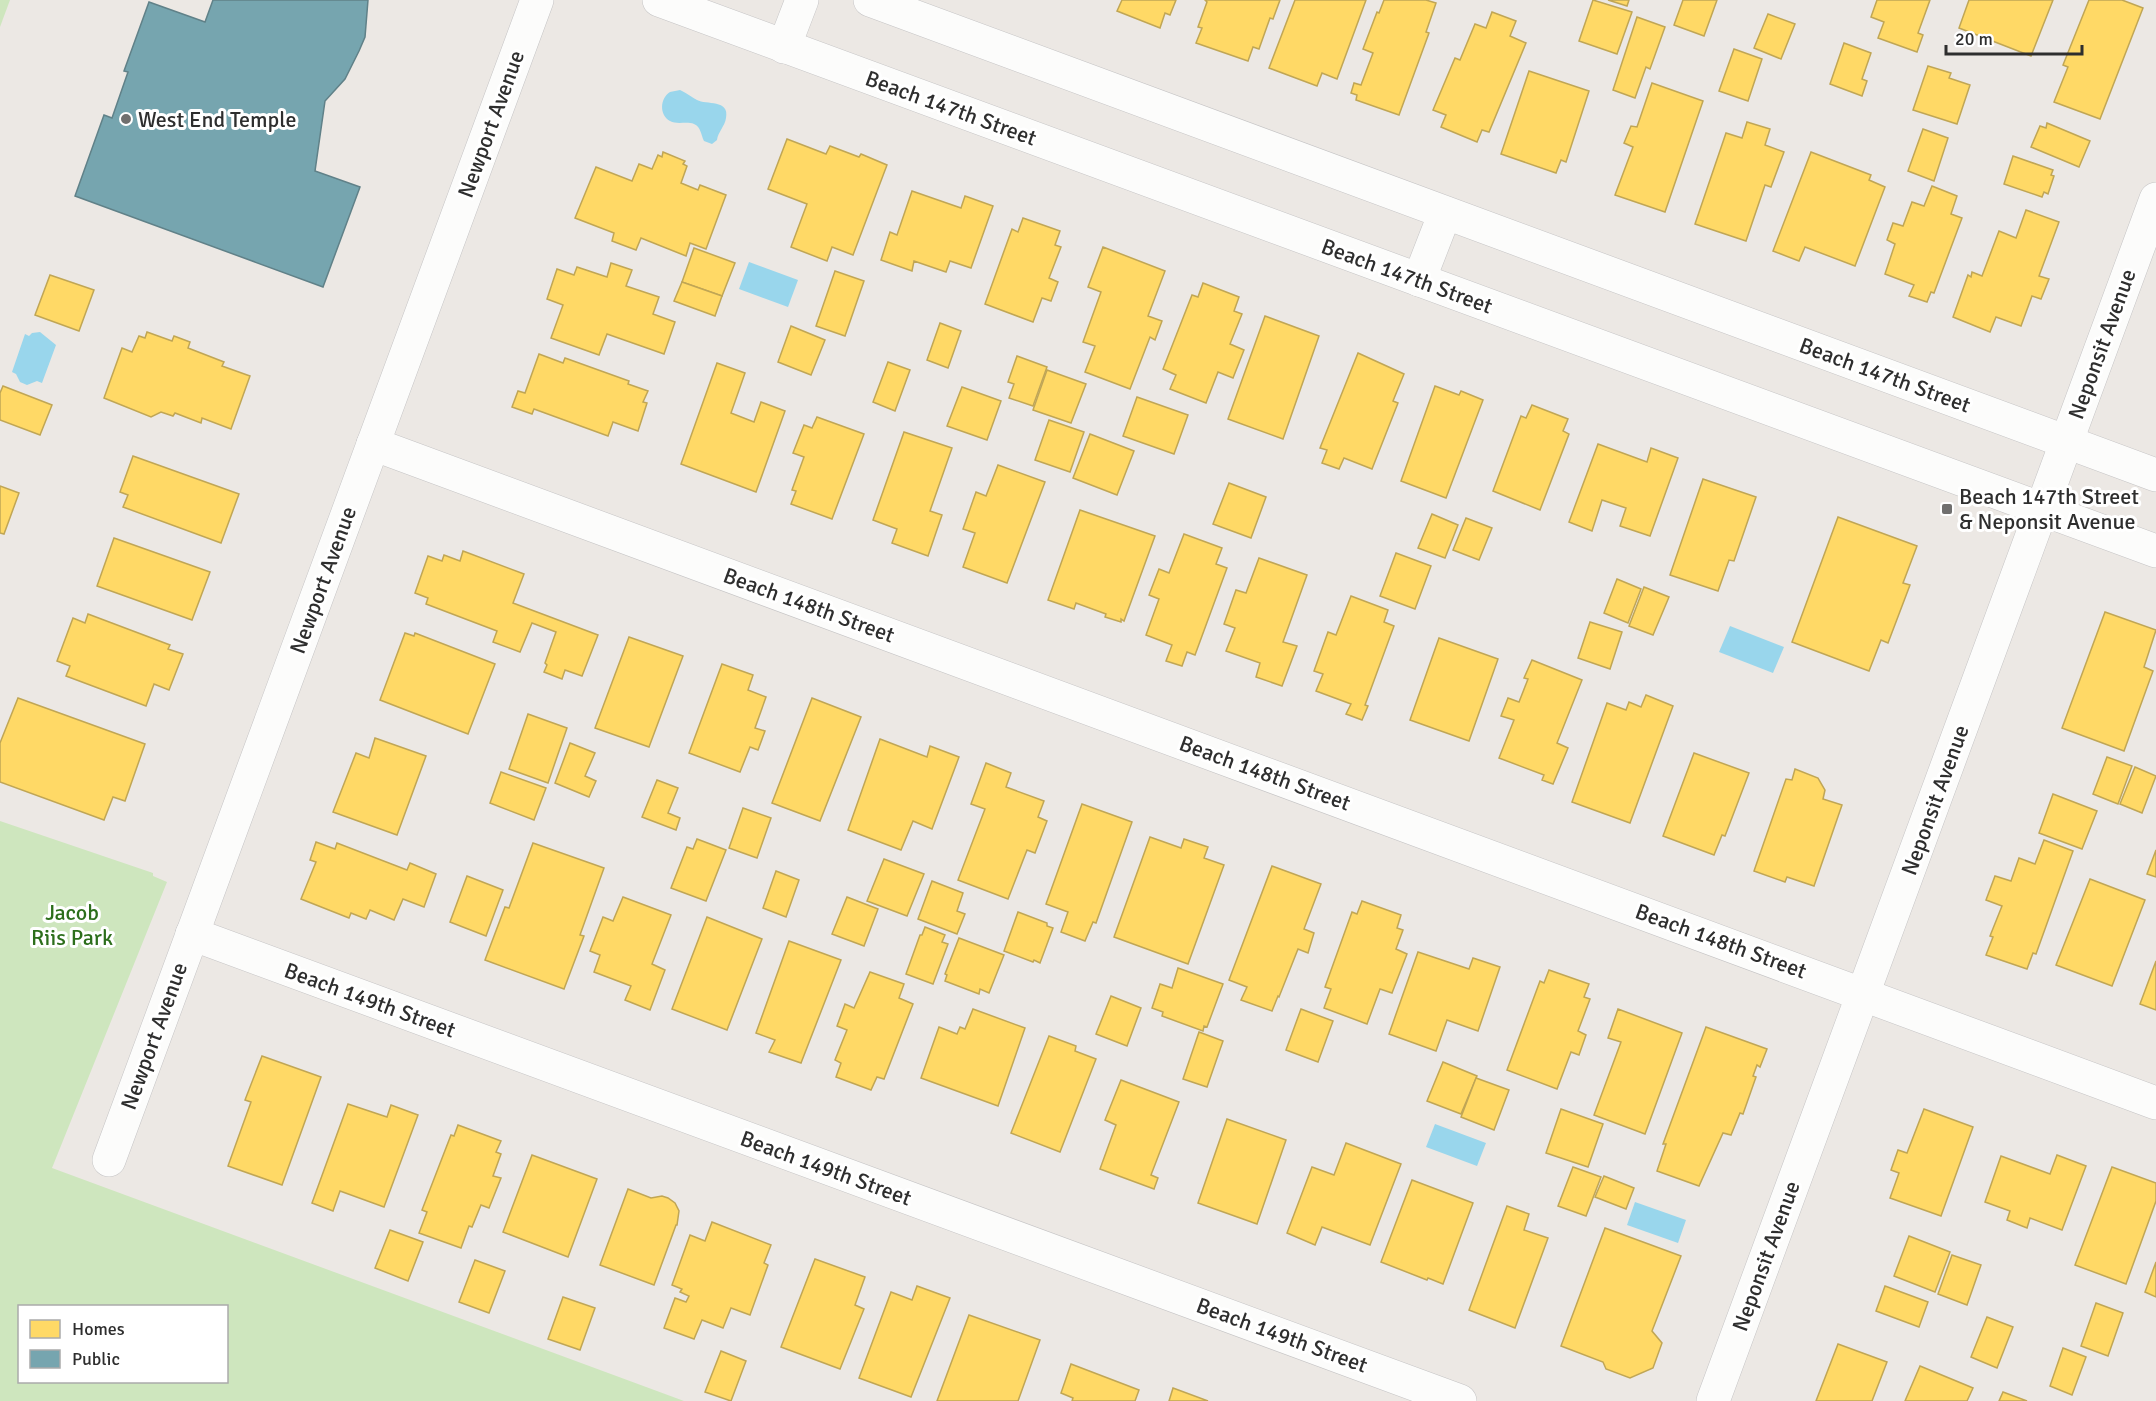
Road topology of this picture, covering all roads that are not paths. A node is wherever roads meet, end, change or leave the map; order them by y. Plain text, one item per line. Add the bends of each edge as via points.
1 (537, 0) edge
2 (659, 0) edge
3 (802, 0) edge
4 (870, 0) edge
5 (784, 46) junction
6 (2156, 199) edge
7 (1445, 213) junction
8 (1419, 280) junction
9 (2066, 442) junction
10 (373, 444) junction
11 (2156, 475) edge
12 (2042, 510) junction
13 (2156, 551) edge
14 (192, 934) junction
15 (1863, 994) junction
16 (2156, 1103) edge
17 (109, 1160) dead end
18 (1460, 1401) edge
19 (1713, 1401) edge

1 - 10 street, Newport Avenue
2 - 5 street, Beach 147th Street
3 - 5 street
4 - 7 street, Beach 147th Street
5 - 8 street, Beach 147th Street
6 - 9 street, Neponsit Avenue
7 - 8 street
7 - 9 street, Beach 147th Street
8 - 12 street, Beach 147th Street
9 - 11 street, Beach 147th Street
9 - 12 street, Neponsit Avenue
10 - 14 street, Newport Avenue
10 - 15 street, Beach 148th Street
12 - 13 street, Beach 147th Street
12 - 15 street, Neponsit Avenue
14 - 17 street, Newport Avenue
14 - 18 street, Beach 149th Street
15 - 16 street, Beach 148th Street
15 - 19 street, Neponsit Avenue

